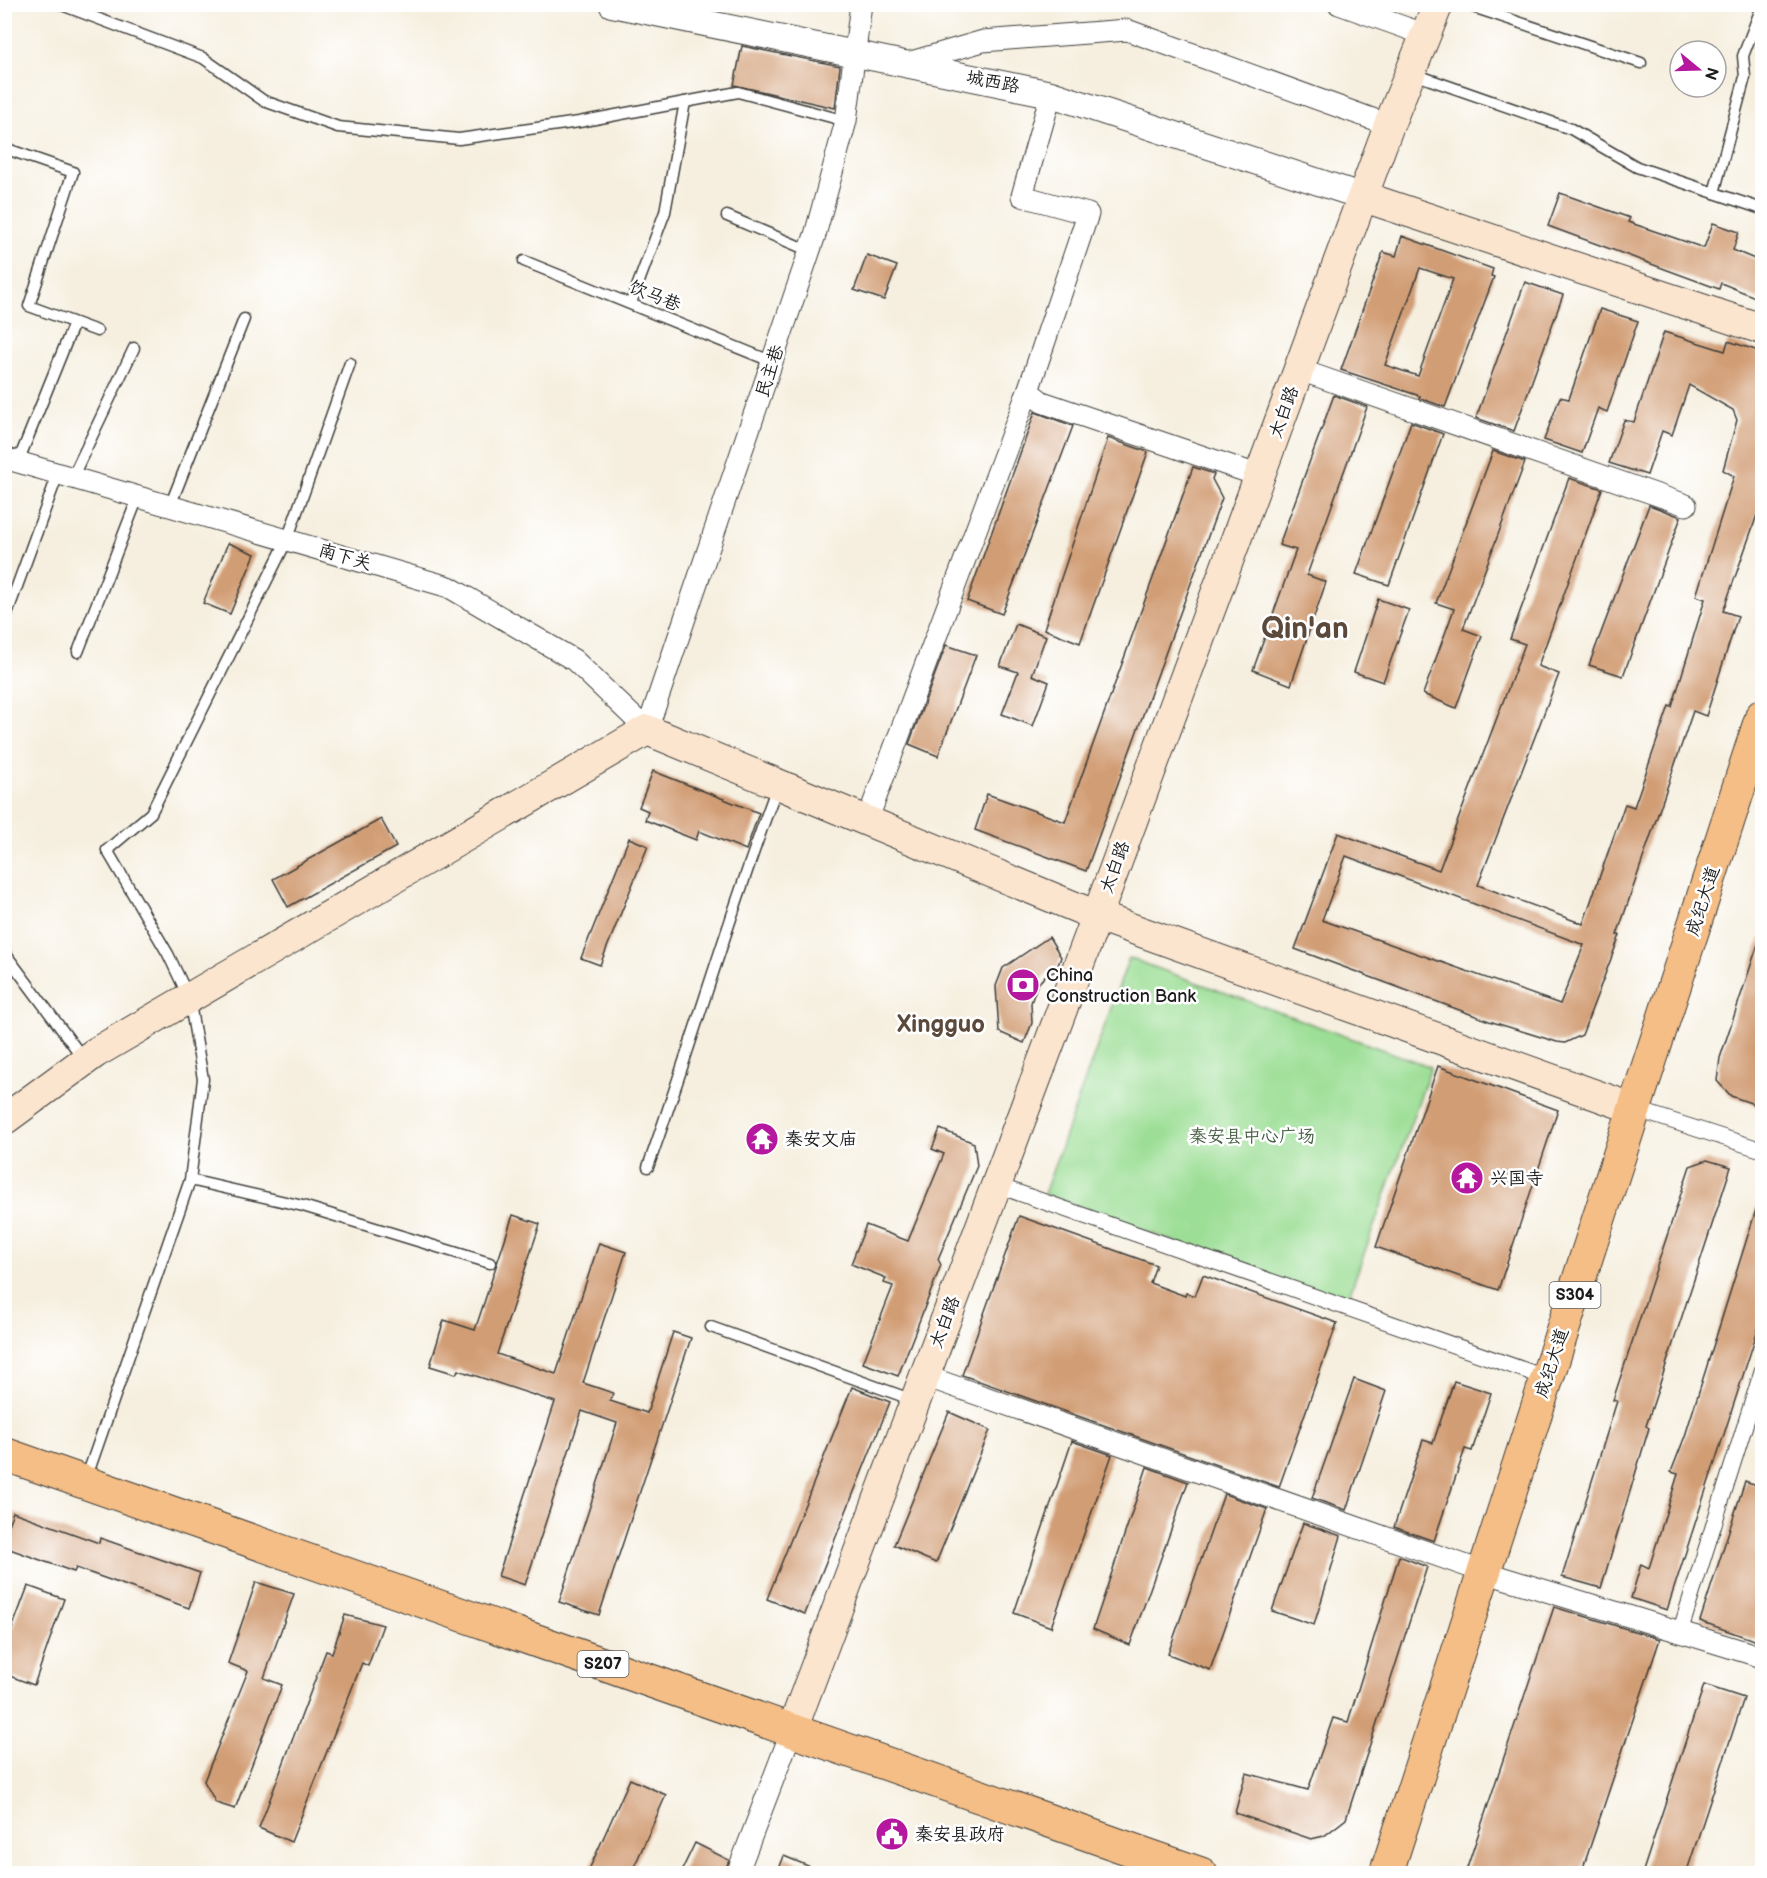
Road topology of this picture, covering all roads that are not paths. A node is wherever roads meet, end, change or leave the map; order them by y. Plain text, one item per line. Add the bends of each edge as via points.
1 (59, 4) edge
2 (612, 4) edge
3 (861, 4) edge
4 (1339, 4) edge
5 (1438, 4) edge
6 (1464, 4) edge
7 (1762, 6) edge
8 (1426, 34) junction
9 (854, 52) junction
10 (1641, 63) dead end
11 (903, 64) junction
12 (1411, 72) junction
13 (1051, 94) junction
14 (685, 102) junction
15 (846, 121) junction
16 (1389, 125) junction
17 (4, 148) edge
18 (1714, 193) junction
19 (1364, 197) junction
20 (1762, 209) edge
21 (727, 216) dead end
22 (810, 251) junction
23 (524, 261) dead end
24 (631, 303) junction
25 (244, 319) dead end
26 (74, 323) junction
27 (1762, 329) edge
28 (97, 331) dead end
29 (134, 348) dead end
30 (773, 362) junction
31 (350, 363) dead end
32 (1300, 370) junction
33 (1028, 392) junction
34 (11, 460) edge
35 (65, 476) junction
36 (1260, 476) junction
37 (138, 497) junction
38 (1686, 505) dead end
39 (170, 506) junction
40 (287, 540) junction
41 (4, 622) edge
42 (78, 652) dead end
43 (1762, 716) edge
44 (647, 730) junction
45 (778, 784) junction
46 (867, 821) junction
47 (1097, 916) junction
48 (4, 952) edge
49 (189, 998) junction
50 (85, 1060) junction
51 (1635, 1109) junction
52 (10, 1111) edge
53 (1762, 1150) edge
54 (648, 1167) dead end
55 (190, 1180) junction
56 (996, 1185) junction
57 (490, 1263) dead end
58 (711, 1327) dead end
59 (1762, 1371) edge
60 (1548, 1378) junction
61 (920, 1388) junction
62 (4, 1454) edge
63 (85, 1482) junction
64 (1484, 1572) junction
65 (1680, 1632) junction
66 (1762, 1657) edge
67 (792, 1730) junction
68 (737, 1874) edge
69 (1201, 1874) edge
70 (1386, 1874) edge

1 - 14 lane via 203,58 264,101 338,127 459,139
2 - 9 street, 城西路
3 - 9 street, 民主巷
4 - 8 street
5 - 8 main road, 太白路
6 - 10 lane
7 - 18 lane via 1743,56 1745,77
8 - 12 main road, 太白路
9 - 11 street, 城西路
9 - 15 street, 民主巷
11 - 13 street, 城西路
11 - 16 street via 983,41 1127,30
12 - 16 main road, 太白路
12 - 18 lane via 1571,129 1637,167
13 - 19 street, 城西路
13 - 33 street via 1022,196 1088,214
14 - 15 lane via 738,92
14 - 24 lane via 665,212
15 - 22 street, 民主巷
16 - 19 main road, 太白路
17 - 26 lane via 73,172 29,306
18 - 20 lane
19 - 27 main road
19 - 32 main road, 太白路
21 - 22 lane
22 - 30 street, 民主巷
23 - 24 lane, 饮马巷
24 - 30 lane, 饮马巷
25 - 39 lane
26 - 28 lane
26 - 34 lane
29 - 35 lane
30 - 44 street, 民主巷
31 - 40 lane
32 - 36 main road, 太白路
32 - 38 street
33 - 36 street via 1042,402
33 - 46 street
34 - 35 street, 南下关
35 - 37 street, 南下关
35 - 41 lane
36 - 47 main road, 太白路
37 - 39 street, 南下关
37 - 42 lane
39 - 40 street, 南下关
40 - 44 street, 南下关 via 449,587 573,660
40 - 49 lane via 150,813 108,850
43 - 51 main road, 成纪大道 / S304
44 - 45 main road
44 - 49 main road
45 - 46 main road
45 - 54 lane
46 - 47 main road
47 - 51 main road
47 - 56 main road, 太白路
48 - 50 lane
49 - 50 main road
49 - 55 lane via 203,1078
50 - 52 main road
51 - 53 street
51 - 60 main road, 成纪大道 / S304
55 - 57 lane via 303,1206
55 - 63 lane
56 - 60 street
56 - 61 main road, 太白路
58 - 61 lane
59 - 65 street
60 - 64 main road, 成纪大道 / S304
61 - 64 street
61 - 67 main road, 太白路
62 - 63 main road, S207
63 - 67 main road, S207
64 - 65 street
64 - 70 main road, 成纪大道 / S304
65 - 66 street
67 - 68 street
67 - 69 main road, S207

